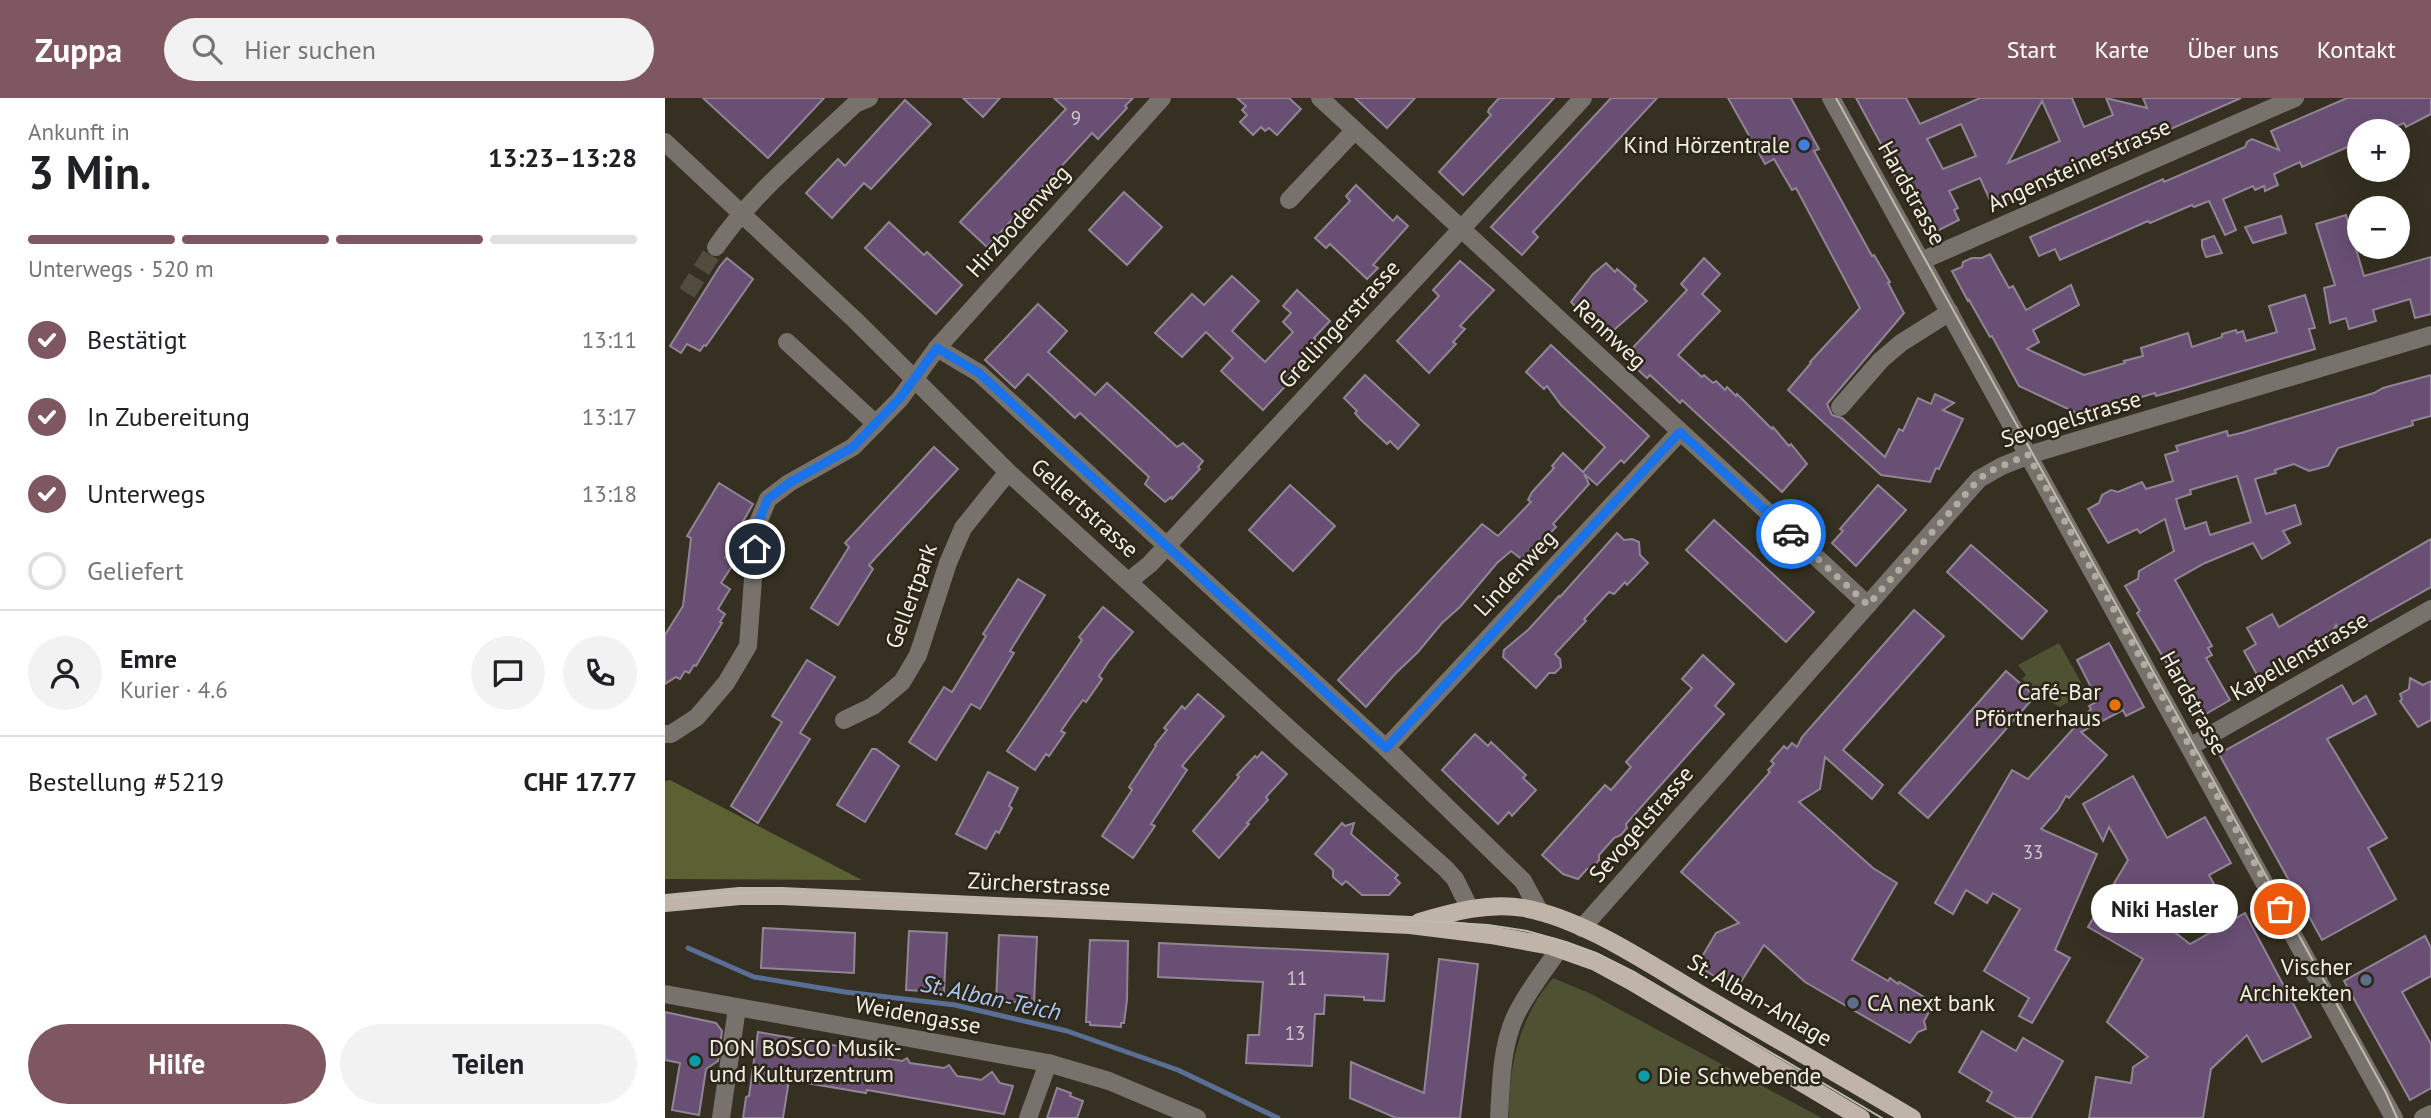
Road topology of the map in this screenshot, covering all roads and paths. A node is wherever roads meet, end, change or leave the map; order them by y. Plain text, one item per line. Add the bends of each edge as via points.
1 (869, 98) edge
2 (1162, 98) edge
3 (1320, 98) edge
4 (1583, 98) edge
5 (1831, 98) edge
6 (2295, 98) edge
7 (1354, 131) junction
8 (665, 142) edge
9 (1289, 200) dead end
10 (742, 214) junction
11 (1462, 229) junction
12 (716, 247) tunnel mouth
13 (1921, 261) junction
14 (1950, 312) junction
15 (2431, 335) edge
16 (787, 342) dead end
17 (937, 348) junction
18 (913, 380) junction
19 (1840, 407) dead end
20 (876, 424) junction
21 (1680, 432) junction
22 (2028, 455) junction
23 (1008, 472) junction
24 (1167, 545) junction
25 (1129, 581) junction
26 (1868, 605) junction
27 (2431, 609) edge
28 (844, 720) dead end
29 (665, 734) edge
30 (2190, 746) junction
31 (1386, 748) junction
32 (665, 903) edge
33 (1470, 909) junction
34 (1539, 912) junction
35 (1410, 925) junction
36 (1582, 928) junction
37 (1491, 935) junction
38 (1517, 940) junction
39 (1559, 948) junction
40 (665, 994) edge
41 (737, 1008) junction
42 (1048, 1063) junction
43 (2431, 1114) edge
44 (721, 1118) edge
45 (1028, 1118) edge
46 (1197, 1118) edge
47 (1499, 1118) edge
48 (1861, 1118) edge
49 (1912, 1118) edge
50 (2394, 1118) edge
51 (2423, 1118) edge

1 - 10 street via 855,104
2 - 17 street, Hirzbodenweg
3 - 7 street, Rennweg
4 - 11 street, Grellingerstrasse
5 - 13 street, Hardstrasse
6 - 13 street, Angensteinerstrasse
7 - 9 street
7 - 11 street, Rennweg
8 - 10 street, Gellertstrasse
10 - 12 street
10 - 18 street, Gellertstrasse
11 - 21 street, Rennweg
11 - 24 street, Grellingerstrasse
13 - 14 street, Hardstrasse
14 - 19 street via 1881,360
14 - 22 street, Hardstrasse
15 - 22 street, Sevogelstrasse
16 - 20 street
17 - 18 street, Hirzbodenweg
17 - 24 street, Gellertstrasse via 979,373
18 - 20 street, Hirzbodenweg
18 - 23 street, Gellertstrasse
20 - 29 street, Hirzbodenweg via 853,447 768,499 757,525 748,646 726,683 697,717
21 - 26 street, Rennweg
21 - 31 street, Lindenweg
22 - 26 street, Sevogelstrasse via 1979,479
22 - 30 street, Hardstrasse
23 - 25 street, Gellertstrasse
23 - 28 street, Gellertpark via 963,528 918,655 902,682 873,706
24 - 25 street, Grellingerstrasse
24 - 31 street, Gellertstrasse
25 - 33 street, Gellertstrasse via 1447,869
26 - 36 street, Sevogelstrasse
27 - 30 street, Kapellenstrasse
30 - 50 street, Hardstrasse
31 - 34 street, Gellertstrasse via 1523,881
32 - 35 main road, Zürcherstrasse via 782,896
33 - 34 main road, Zürcherstrasse
33 - 35 main road, Zürcherstrasse
33 - 37 main road
34 - 36 main road, Zürcherstrasse
34 - 38 main road
34 - 39 main road
35 - 37 main road, Zürcherstrasse
36 - 39 main road
36 - 49 main road, St. Alban-Anlage
37 - 38 main road, Zürcherstrasse
38 - 39 main road, Zürcherstrasse
39 - 47 street via 1515,1016 1505,1054
39 - 48 main road via 1631,981
40 - 41 street, Weidengasse
41 - 42 street, Weidengasse
41 - 44 street
42 - 45 street
42 - 46 street, Weidengasse via 1109,1081
43 - 51 street

